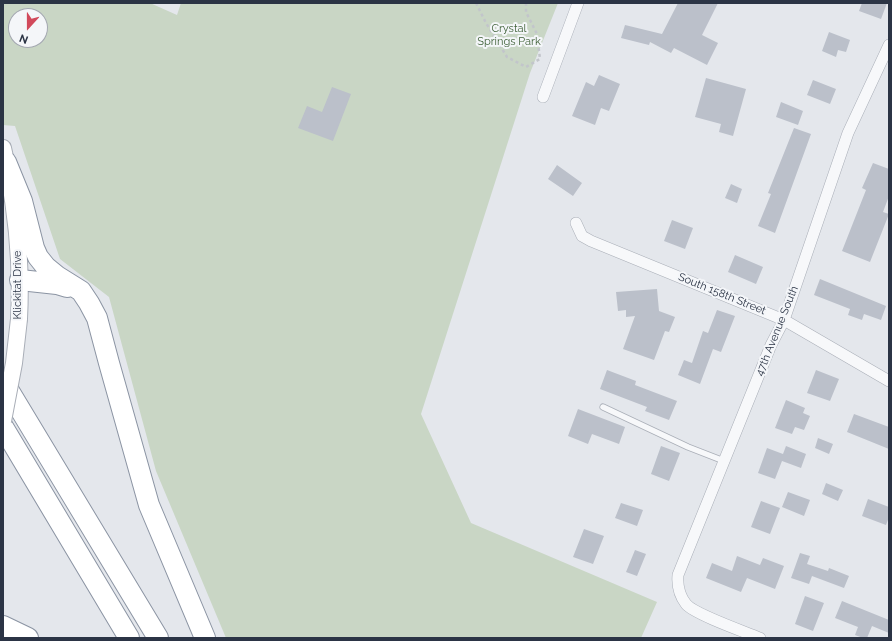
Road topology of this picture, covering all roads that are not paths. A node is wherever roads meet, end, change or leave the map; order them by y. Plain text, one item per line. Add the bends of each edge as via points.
1 (578, 3) edge
2 (889, 45) edge
3 (543, 97) dead end
4 (5, 155) edge
5 (576, 223) dead end
6 (20, 280) junction
7 (81, 291) junction
8 (784, 320) junction
9 (3, 381) edge
10 (889, 381) edge
11 (603, 407) dead end
12 (3, 421) edge
13 (3, 427) edge
14 (3, 453) edge
15 (724, 461) junction
16 (3, 626) edge
17 (28, 638) edge
18 (123, 638) edge
19 (128, 638) edge
20 (158, 638) edge
21 (205, 638) edge
22 (760, 638) edge

1 - 3 street
2 - 8 street, 47th Avenue South via 848,133
4 - 6 main road, Klickitat Drive via 15,210
4 - 7 highway via 22,201 38,257 46,268
5 - 8 street, South 158th Street via 582,236 591,242
6 - 7 highway via 57,284
6 - 12 main road, Klickitat Drive, bridge via 14,363
7 - 21 highway via 97,318 149,505
8 - 10 street, South 158th Street
8 - 15 street, 47th Avenue South via 771,345
9 - 20 highway
11 - 15 lane
13 - 19 highway
14 - 18 highway
15 - 22 street, 47th Avenue South via 678,575 680,594 687,605 700,613
16 - 17 highway

